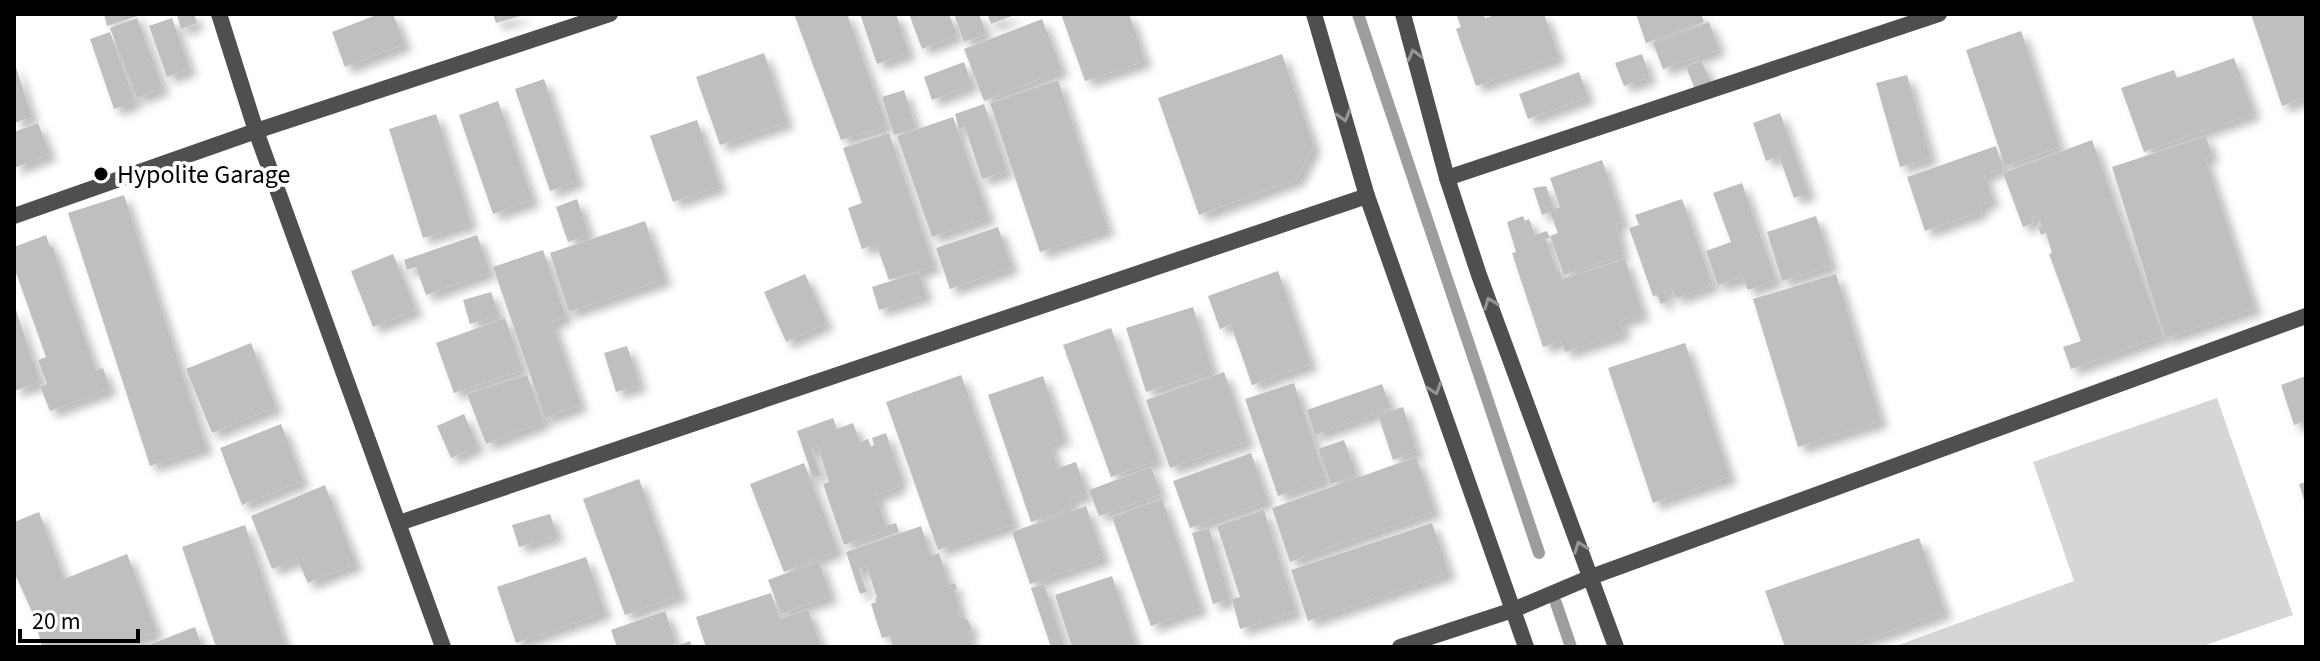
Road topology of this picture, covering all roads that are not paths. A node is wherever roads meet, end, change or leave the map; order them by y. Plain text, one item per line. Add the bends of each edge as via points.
1 (219, 14) edge
2 (610, 14) edge
3 (1314, 14) edge
4 (1403, 14) edge
5 (1939, 14) edge
6 (256, 131) junction
7 (1447, 178) junction
8 (1367, 196) junction
9 (14, 216) edge
10 (2306, 316) edge
11 (399, 523) junction
12 (1591, 577) junction
13 (1513, 610) junction
14 (443, 647) edge
15 (1400, 647) edge
16 (1526, 647) edge
17 (1616, 647) edge

1 - 6 street
2 - 6 street
3 -> 8 street
7 -> 4 street
5 - 7 street
6 - 9 street
6 - 11 street
12 -> 7 street
8 - 11 street
8 -> 13 street
10 - 12 street
11 - 14 street
12 - 13 street
12 - 17 street
13 - 15 street
13 - 16 street

